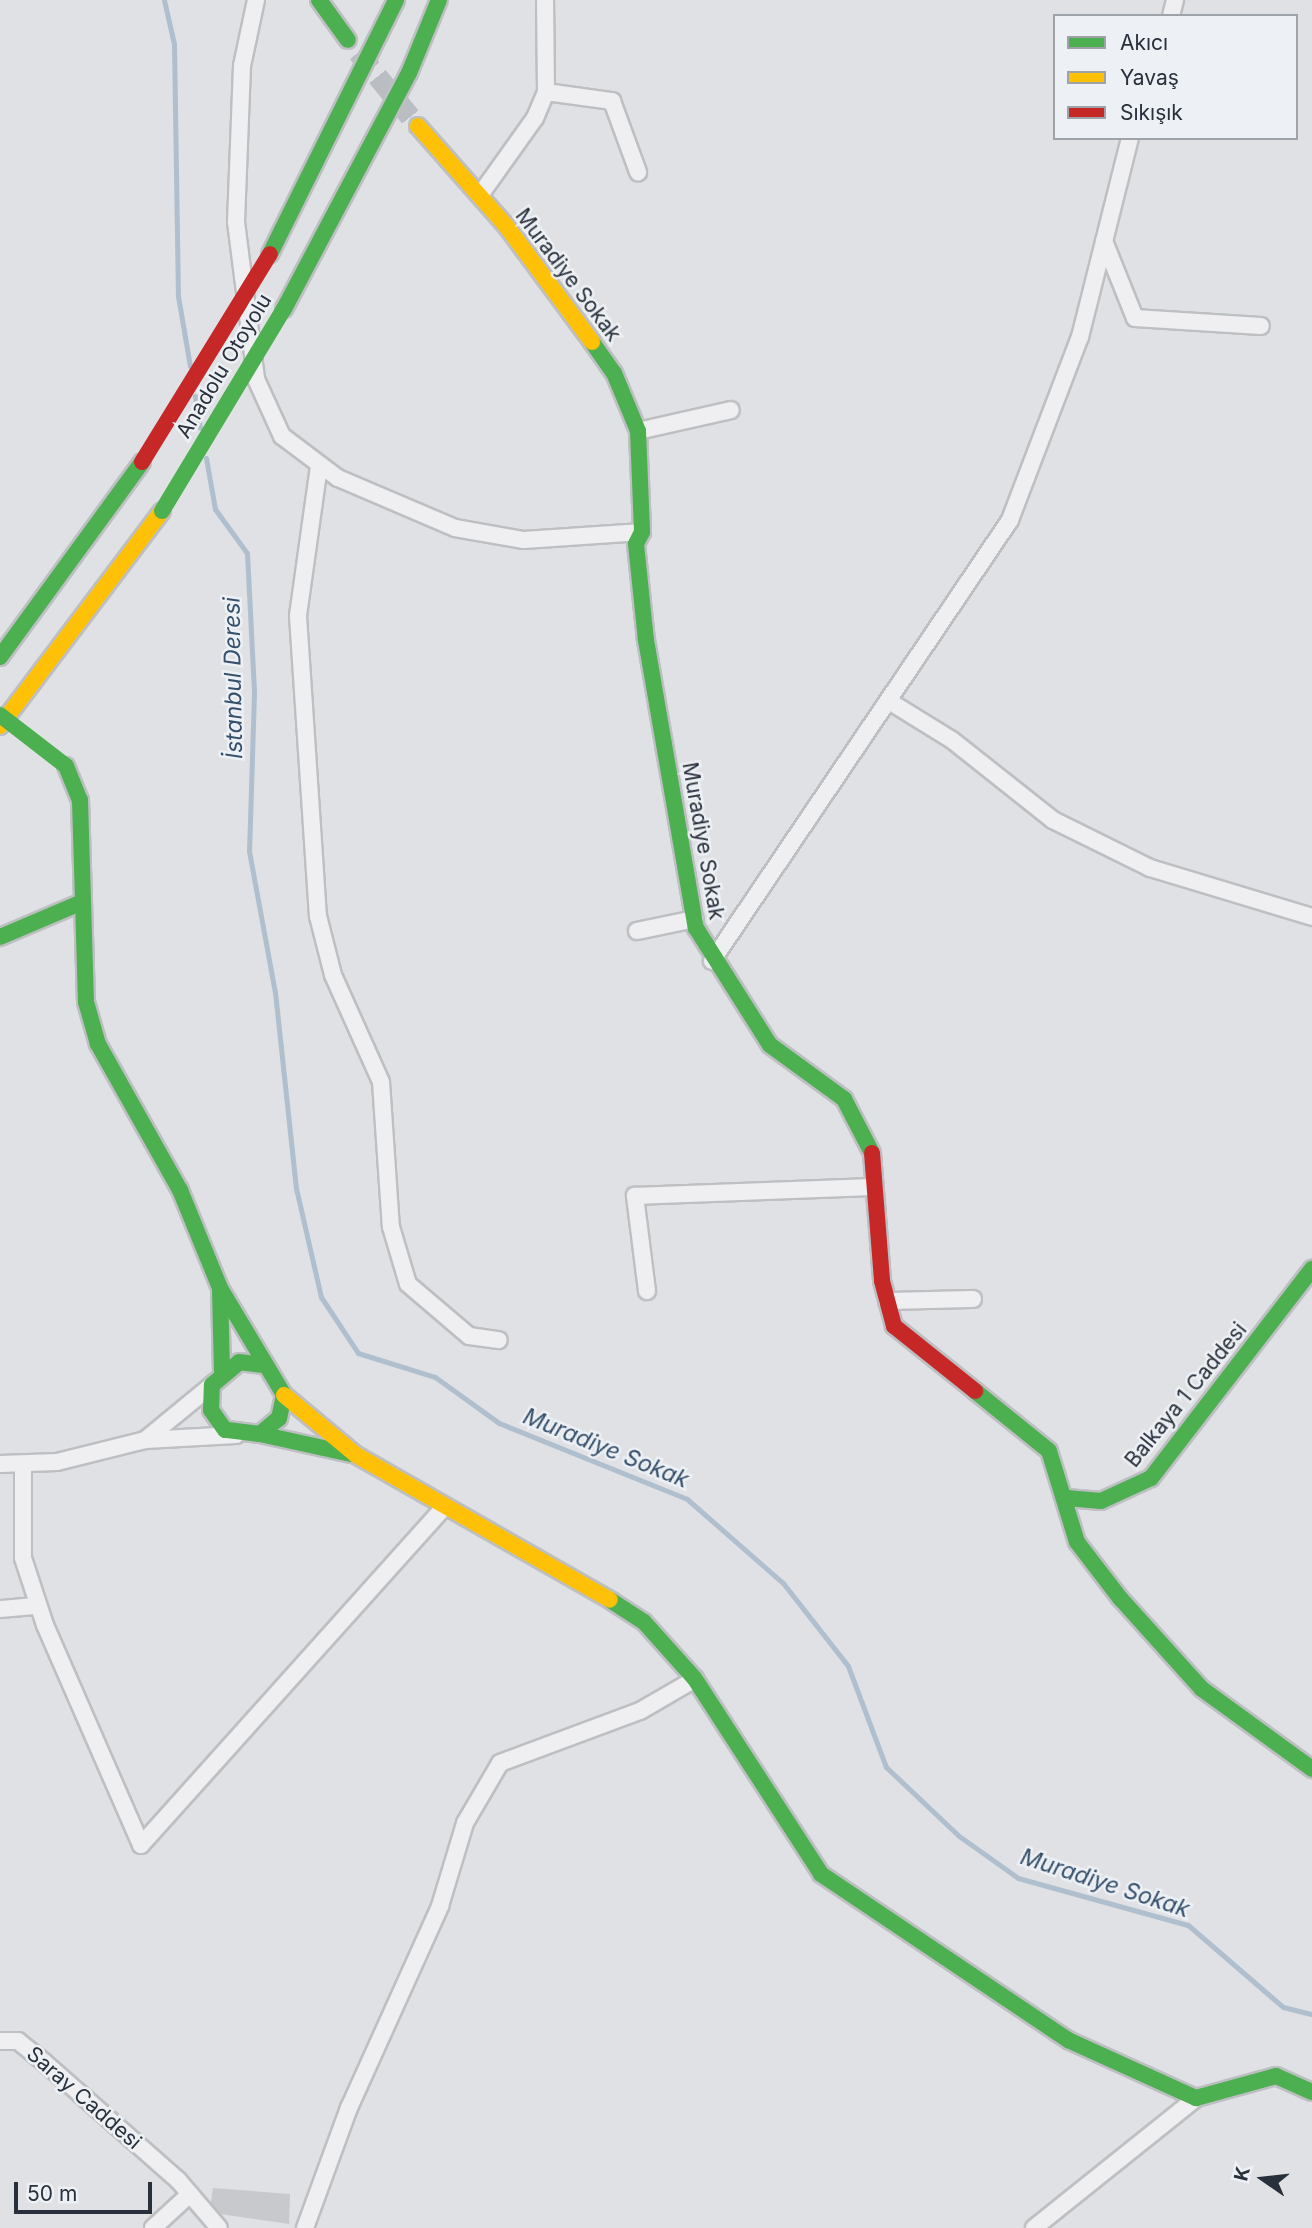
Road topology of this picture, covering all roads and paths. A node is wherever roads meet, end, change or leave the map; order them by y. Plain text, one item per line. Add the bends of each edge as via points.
1 (256, 0) edge
2 (319, 0) edge
3 (396, 0) edge
4 (439, 0) edge
5 (545, 0) edge
6 (348, 40) tunnel mouth
7 (546, 92) junction
8 (418, 126) tunnel mouth
9 (1129, 140) edge
10 (638, 172) dead end
11 (480, 195) junction
12 (1104, 241) junction
13 (1261, 326) dead end
14 (731, 410) dead end
15 (638, 431) junction
16 (319, 466) junction
17 (642, 531) junction
18 (0, 657) edge
19 (892, 703) junction
20 (0, 715) edge
21 (0, 726) edge
22 (80, 903) junction
23 (1312, 916) edge
24 (695, 919) junction
25 (637, 931) dead end
26 (0, 937) edge
27 (712, 961) junction
28 (871, 1187) junction
29 (1312, 1269) edge
30 (220, 1288) junction
31 (647, 1291) dead end
32 (973, 1299) dead end
33 (887, 1301) junction
34 (499, 1340) dead end
35 (264, 1365) junction
36 (222, 1371) junction
37 (212, 1385) junction
38 (284, 1395) junction
39 (260, 1434) junction
40 (236, 1435) junction
41 (145, 1440) junction
42 (356, 1455) junction
43 (0, 1464) edge
44 (23, 1465) junction
45 (1067, 1497) junction
46 (444, 1507) junction
47 (38, 1606) junction
48 (0, 1609) edge
49 (695, 1679) junction
50 (1312, 1769) edge
51 (0, 2041) edge
52 (1312, 2092) edge
53 (1196, 2098) junction
54 (190, 2194) junction
55 (153, 2228) edge
56 (219, 2228) edge
57 (304, 2228) edge
58 (1034, 2228) edge

1 - 16 street via 242,66 236,222 256,379 282,436
2 - 6 main road
3 - 18 main road, Anadolu Otoyolu, bridge via 270,254 142,462
4 - 21 main road, Anadolu Otoyolu, bridge via 409,73 284,309 162,511
5 - 7 street
7 - 10 street via 612,101
7 - 11 street via 535,118
8 - 11 main road, Muradiye Sokak
9 - 12 street
11 - 15 main road, Muradiye Sokak via 614,373
12 - 13 street via 1135,318
12 - 19 street via 1080,337 1010,520
14 - 15 street
15 - 17 main road, Muradiye Sokak
16 - 17 street via 390,503 481,534 524,540
16 - 34 street via 298,615 318,916 333,975 381,1082 391,1227 408,1284 469,1336
17 - 24 main road, Muradiye Sokak via 636,544 646,640
19 - 23 street via 952,740 1053,820 1150,868
19 - 27 street
20 - 22 main road, bridge via 66,766 83,828
22 - 26 main road
22 - 30 main road via 86,1002 98,1044 180,1190
24 - 25 street
24 - 27 main road, Muradiye Sokak
27 - 28 main road, Muradiye Sokak via 770,1045 844,1099 871,1142
28 - 31 street via 635,1196
28 - 33 main road, Muradiye Sokak
29 - 45 main road, Balkaya 1 Caddesi via 1151,1478 1101,1501
30 - 35 main road
30 - 36 main road
32 - 33 street
33 - 45 main road, Muradiye Sokak via 894,1325 1049,1451
35 - 36 main road via 239,1362
35 - 38 main road
36 - 37 main road
37 - 40 main road via 211,1410
37 - 41 street
38 - 39 main road via 279,1418
38 - 42 main road
39 - 40 main road
39 - 42 main road
40 - 41 street
41 - 44 street
42 - 46 main road
43 - 44 street
44 - 47 street via 23,1558
45 - 50 main road, Muradiye Sokak via 1077,1542 1138,1618 1202,1689
46 - 47 street via 141,1844
46 - 49 main road via 535,1552 644,1622
47 - 48 street
49 - 53 main road via 821,1874 1068,2040
49 - 57 street via 640,1711 500,1763 465,1823 440,1906 349,2108
51 - 54 street, Saray Caddesi via 18,2041
52 - 53 main road via 1276,2076
53 - 58 street
54 - 55 street
54 - 56 street, Saray Caddesi

